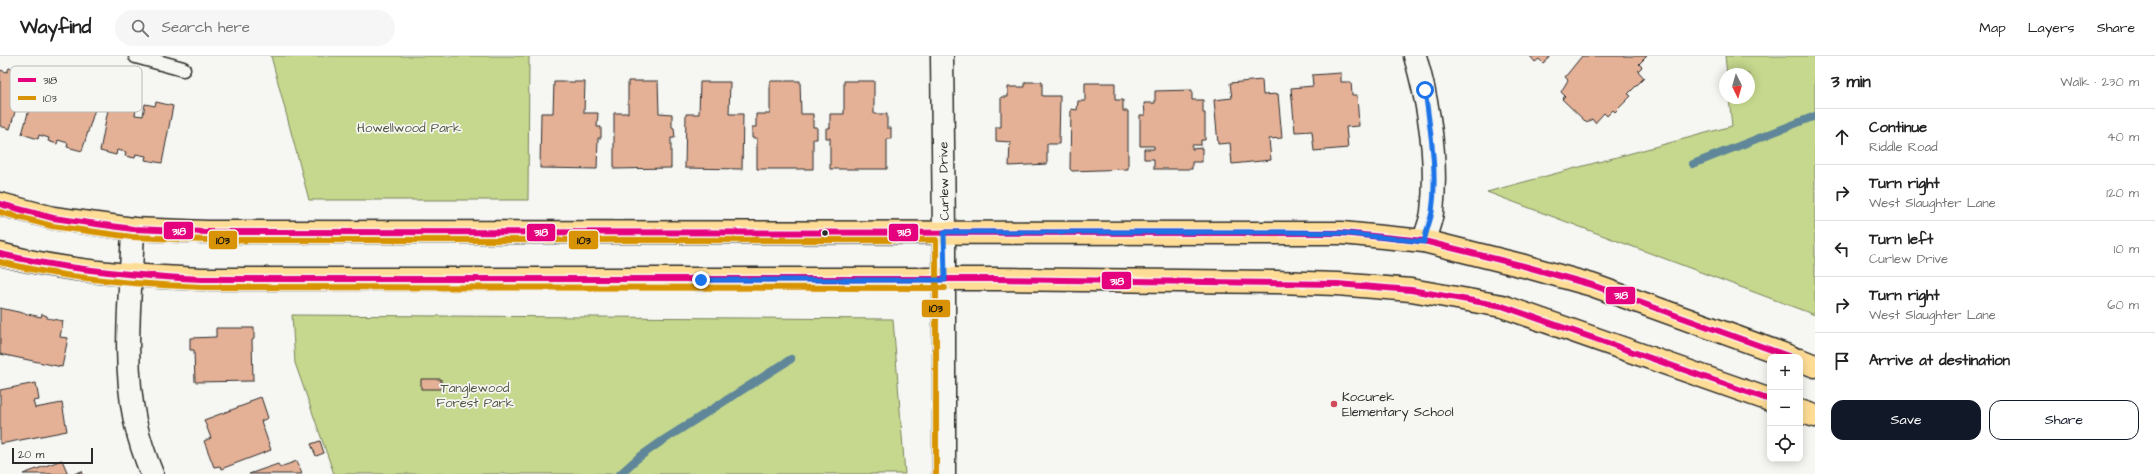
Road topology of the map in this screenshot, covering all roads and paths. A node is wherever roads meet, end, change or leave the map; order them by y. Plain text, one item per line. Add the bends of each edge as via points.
1 (136, 56) edge
2 (942, 56) edge
3 (1415, 56) edge
4 (183, 69) dead end
5 (0, 204) edge
6 (132, 229) junction
7 (944, 232) junction
8 (1424, 242) junction
9 (0, 254) edge
10 (132, 276) junction
11 (945, 280) junction
12 (1782, 354) edge
13 (1803, 361) edge
14 (1815, 366) edge
15 (1767, 399) edge
16 (1803, 411) edge
17 (1815, 416) edge
18 (152, 474) edge
19 (944, 474) edge

1 - 4 lane
2 - 7 street, Curlew Drive
3 - 8 street via 1425,90 1433,155 1432,213 1426,227
5 - 6 main road via 53,218
6 - 7 main road via 207,232
6 - 10 street
7 - 8 main road via 1342,233
7 - 11 street, Curlew Drive
8 - 12 main road via 1592,285
9 - 10 main road via 35,264
10 - 11 main road via 202,279
10 - 18 street via 129,351 131,387 135,421
11 - 15 main road via 1276,282 1411,290 1502,306
11 - 19 street, Curlew Drive
13 - 14 main road
16 - 17 main road

